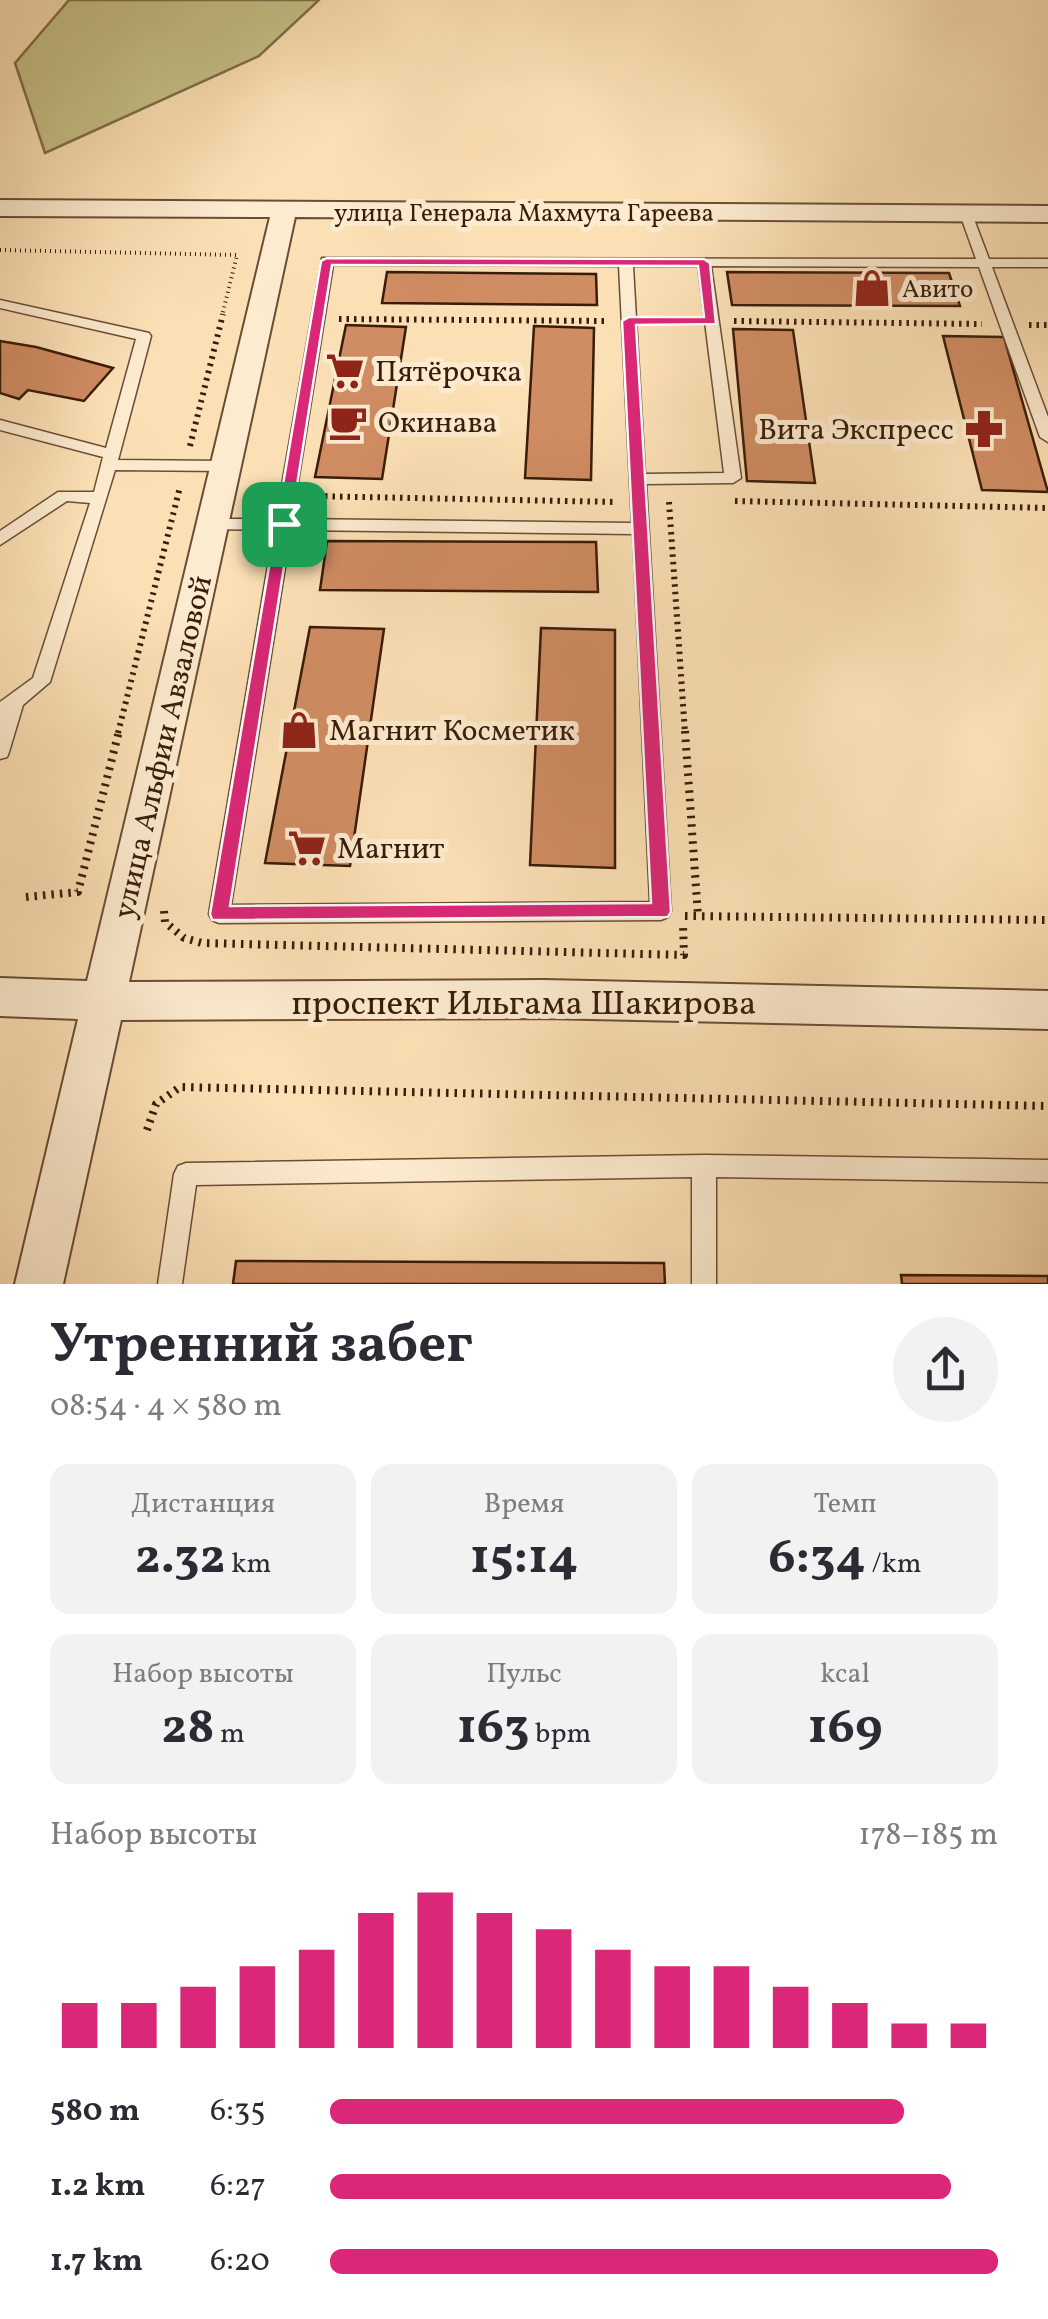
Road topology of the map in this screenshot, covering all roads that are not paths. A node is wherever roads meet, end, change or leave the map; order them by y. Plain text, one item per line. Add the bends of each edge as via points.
1 (0, 208) edge
2 (284, 211) junction
3 (966, 214) junction
4 (1048, 214) edge
5 (626, 262) junction
6 (985, 262) junction
7 (704, 263) junction
8 (1048, 263) edge
9 (0, 304) edge
10 (0, 425) edge
11 (1048, 437) edge
12 (109, 460) junction
13 (224, 466) junction
14 (638, 479) junction
15 (100, 498) junction
16 (213, 524) junction
17 (284, 524) junction
18 (640, 529) junction
19 (0, 539) edge
20 (7, 706) edge
21 (0, 752) edge
22 (0, 997) edge
23 (104, 1001) junction
24 (1048, 1010) edge
25 (704, 1166) junction
26 (1048, 1170) edge
27 (40, 1284) edge
28 (170, 1284) edge
29 (704, 1284) edge

1 - 2 street, улица Генерала Махмута Гареева
2 - 3 street, улица Генерала Махмута Гареева
2 - 13 street, улица Альфии Авзаловой
3 - 4 street, улица Генерала Махмута Гареева
3 - 6 lane
5 - 7 lane
5 - 14 lane
5 - 17 lane via 327,261
6 - 7 lane
6 - 8 lane
6 - 11 lane
7 - 14 lane via 733,478
9 - 12 lane via 144,336
10 - 12 lane
12 - 13 lane
12 - 15 lane
13 - 16 street, улица Альфии Авзаловой
14 - 18 lane
15 - 19 lane via 64,496
15 - 20 lane via 41,682
16 - 17 lane
16 - 23 street, улица Альфии Авзаловой
17 - 18 lane
17 - 18 lane via 219,914 661,912
20 - 21 lane
22 - 23 street, проспект Ильгама Шакирова
23 - 24 street, проспект Ильгама Шакирова via 544,999
23 - 27 street, улица Альфии Авзаловой
25 - 26 lane
25 - 28 lane via 186,1174
25 - 29 lane

